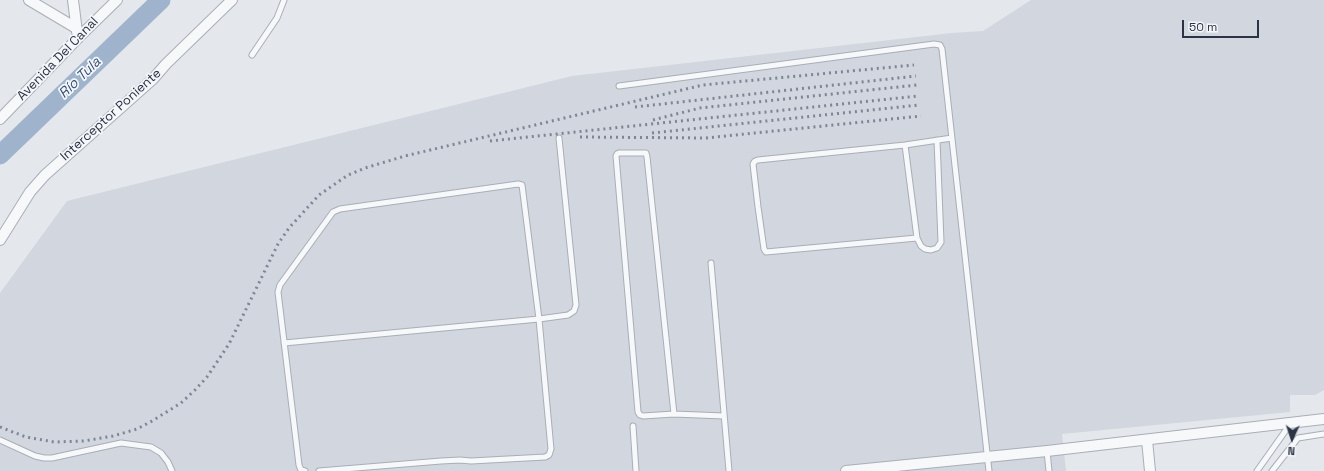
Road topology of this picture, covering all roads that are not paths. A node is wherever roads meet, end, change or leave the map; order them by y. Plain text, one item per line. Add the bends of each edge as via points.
1 (29, 0) edge
2 (73, 0) edge
3 (116, 0) edge
4 (232, 0) edge
5 (284, 0) edge
6 (77, 33) junction
7 (252, 55) dead end
8 (619, 86) dead end
9 (0, 119) edge
10 (559, 138) dead end
11 (952, 138) junction
12 (937, 140) junction
13 (905, 145) junction
14 (917, 238) junction
15 (0, 240) edge
16 (711, 263) dead end
17 (539, 319) junction
18 (284, 343) junction
19 (674, 414) junction
20 (724, 416) junction
21 (1324, 419) edge
22 (1292, 422) junction
23 (633, 426) dead end
24 (1324, 434) edge
25 (0, 440) edge
26 (1147, 440) junction
27 (1047, 451) junction
28 (987, 456) junction
29 (401, 464) junction
30 (172, 471) edge
31 (305, 471) edge
32 (319, 471) edge
33 (402, 471) edge
34 (636, 471) edge
35 (729, 471) edge
36 (846, 471) edge
37 (989, 471) edge
38 (1049, 471) edge
39 (1150, 471) edge
40 (1257, 471) edge
41 (1272, 471) edge

1 - 6 street
2 - 6 street
3 - 6 street, Avenida Del Canal
4 - 15 street, Interceptor Poniente via 152,79 45,175 30,192
5 - 7 lane via 277,18
6 - 9 street, Avenida Del Canal
8 - 11 lane via 934,44 942,49
10 - 17 lane via 576,305 574,311 568,315
11 - 12 lane
11 - 28 lane
12 - 13 lane
12 - 14 lane via 941,242 937,248 931,250 925,249
13 - 14 lane
13 - 14 lane via 755,161 758,207 766,252
16 - 20 lane
17 - 18 lane
17 - 18 lane via 523,187 518,184 336,210 279,289
17 - 29 lane via 551,449 549,455
18 - 31 lane via 299,465
19 - 19 lane via 647,157 642,153 619,153 616,156 638,412 643,416
19 - 20 lane
20 - 35 lane
21 - 22 street
22 - 26 street
22 - 40 lane
23 - 34 lane
24 - 41 lane via 1298,438
25 - 30 lane via 44,458 121,443 151,447 161,453
26 - 27 street
26 - 39 street
27 - 28 street
27 - 38 lane
28 - 36 street
28 - 37 lane
29 - 32 lane
29 - 33 lane

